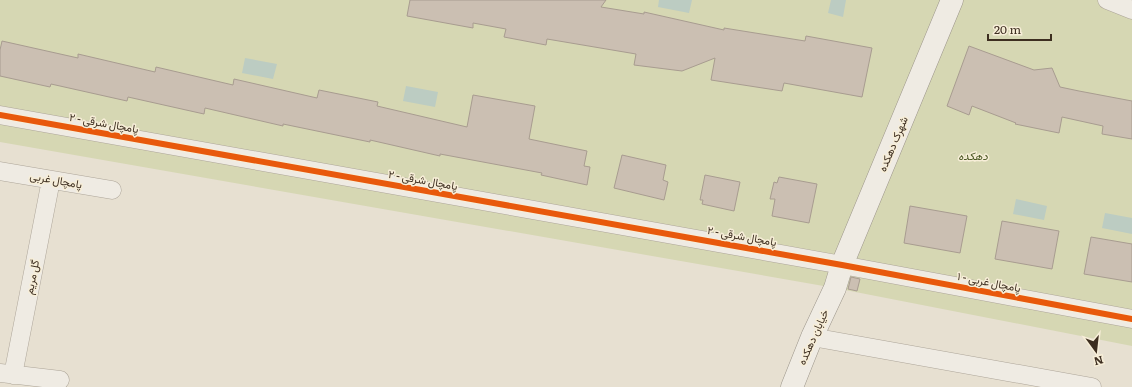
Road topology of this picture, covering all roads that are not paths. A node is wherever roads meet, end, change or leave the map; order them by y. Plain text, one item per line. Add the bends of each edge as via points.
1 (952, 0) edge
2 (1107, 0) edge
3 (1132, 10) edge
4 (0, 115) edge
5 (0, 171) edge
6 (51, 180) junction
7 (112, 190) dead end
8 (842, 264) junction
9 (835, 288) joint
10 (1132, 319) edge
11 (812, 337) junction
12 (6, 374) edge
13 (60, 380) dead end
14 (792, 387) edge
15 (1092, 387) edge

1 - 8 street, شهرک دهکده
2 - 3 street
4 - 8 street, پامچال شرقی - ۲
5 - 6 street, پامچال غربی
6 - 7 street, پامچال غربی
6 - 12 street, گل مریم
8 - 9 street, شهرک دهکده
8 - 10 street, پامچال غربی - ۱
9 - 11 street, خیابان دهکده
11 - 14 street, خیابان دهکده
11 - 15 street
12 - 13 street

